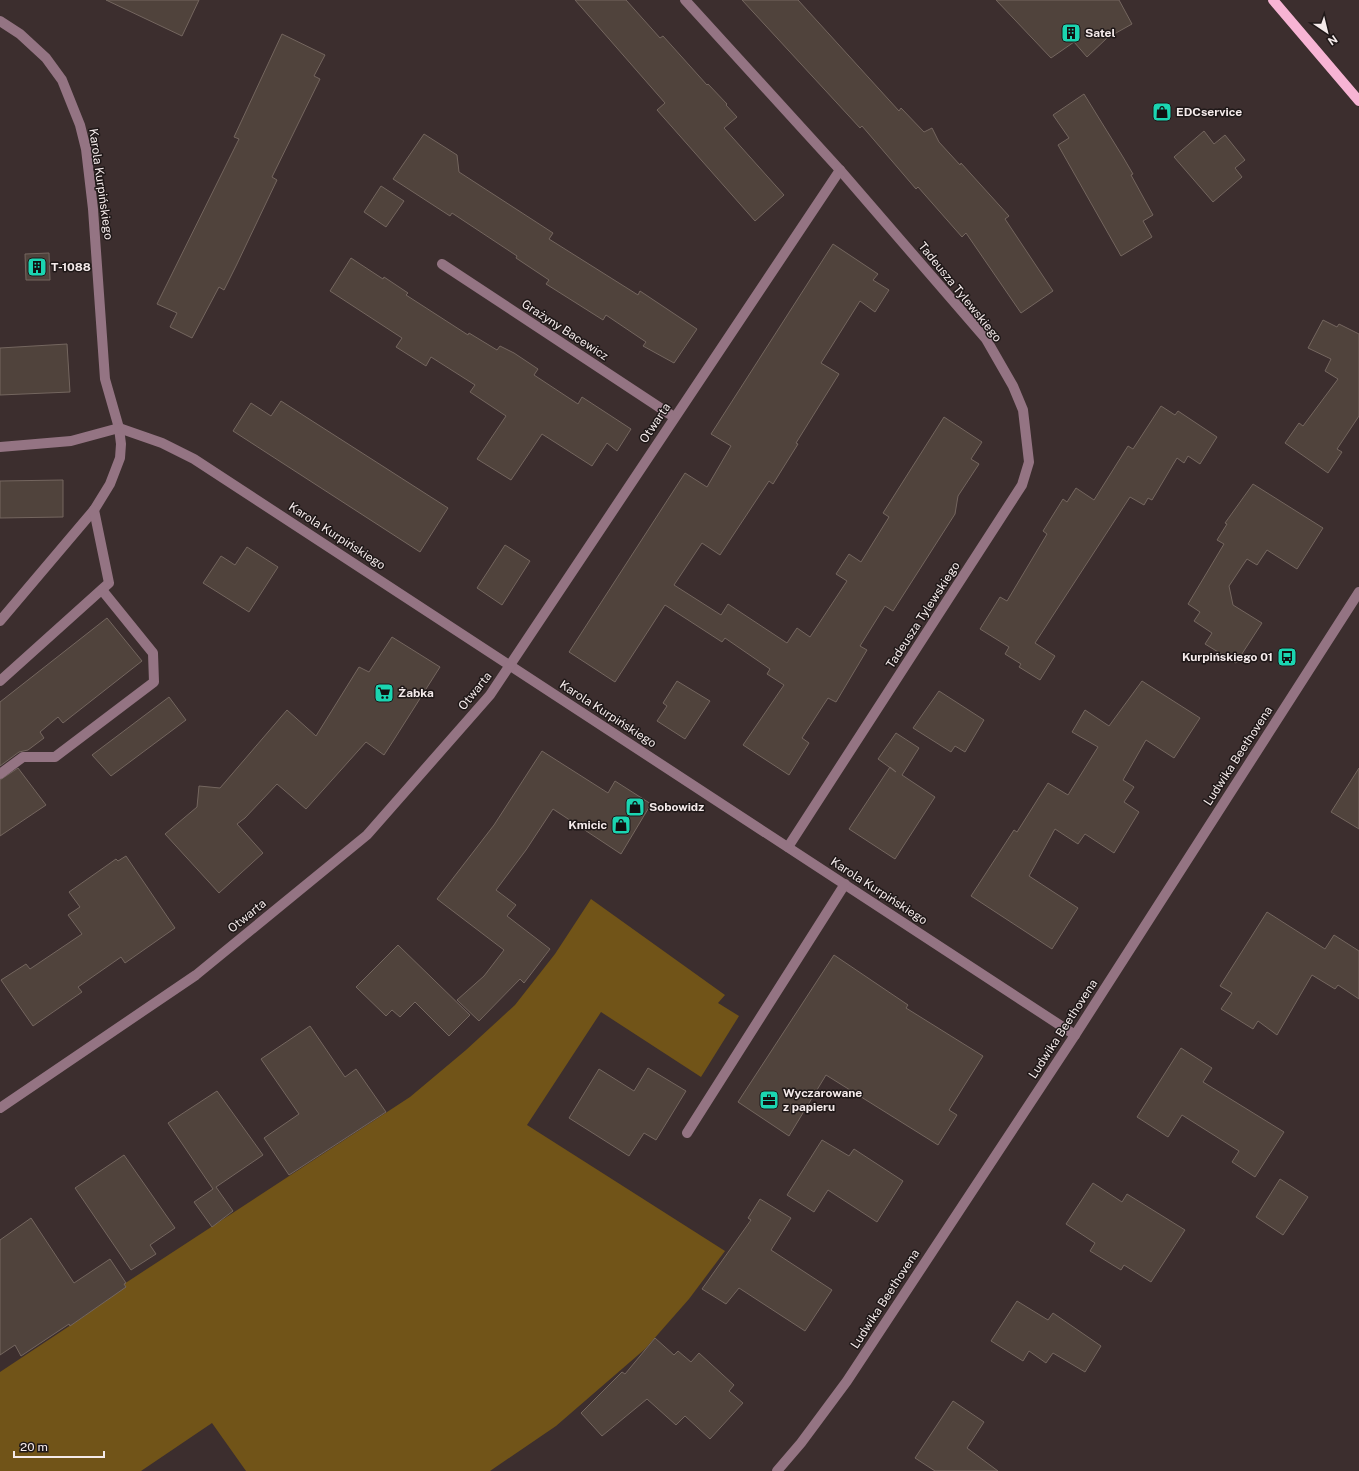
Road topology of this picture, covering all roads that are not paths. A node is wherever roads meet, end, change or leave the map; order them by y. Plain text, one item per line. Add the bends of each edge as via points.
1 (685, 0) edge
2 (1273, 0) edge
3 (0, 21) edge
4 (1359, 101) edge
5 (840, 170) junction
6 (442, 264) dead end
7 (674, 417) junction
8 (119, 428) junction
9 (0, 447) edge
10 (94, 510) junction
11 (102, 590) junction
12 (1359, 592) edge
13 (0, 621) edge
14 (510, 665) junction
15 (0, 681) edge
16 (0, 774) edge
17 (788, 847) junction
18 (845, 884) junction
19 (1075, 1035) junction
20 (0, 1108) edge
21 (687, 1133) dead end
22 (777, 1471) edge

1 - 5 street, Tadeusza Tylewskiego
2 - 4 main road
3 - 8 street, Karola Kurpińskiego via 20,34 46,58 62,80 80,125 86,149 93,209 105,378
5 - 7 street, Otwarta
5 - 17 street, Tadeusza Tylewskiego via 986,339 1013,386 1023,410 1029,462 1022,485
6 - 7 street, Grażyny Bacewicz
7 - 14 street, Otwarta
8 - 9 street via 72,441
8 - 10 street via 120,458 110,484
8 - 14 street, Karola Kurpińskiego via 162,443 194,459
10 - 11 street via 109,583
10 - 13 street
11 - 15 street
11 - 16 street via 153,653 154,682 55,757 23,757
12 - 19 street, Ludwika Beethovena
14 - 17 street, Karola Kurpińskiego
14 - 20 street, Otwarta via 490,695 367,834 196,975
17 - 18 street, Karola Kurpińskiego
18 - 19 street, Karola Kurpińskiego
18 - 21 street
19 - 22 street, Ludwika Beethovena via 847,1381 802,1443

